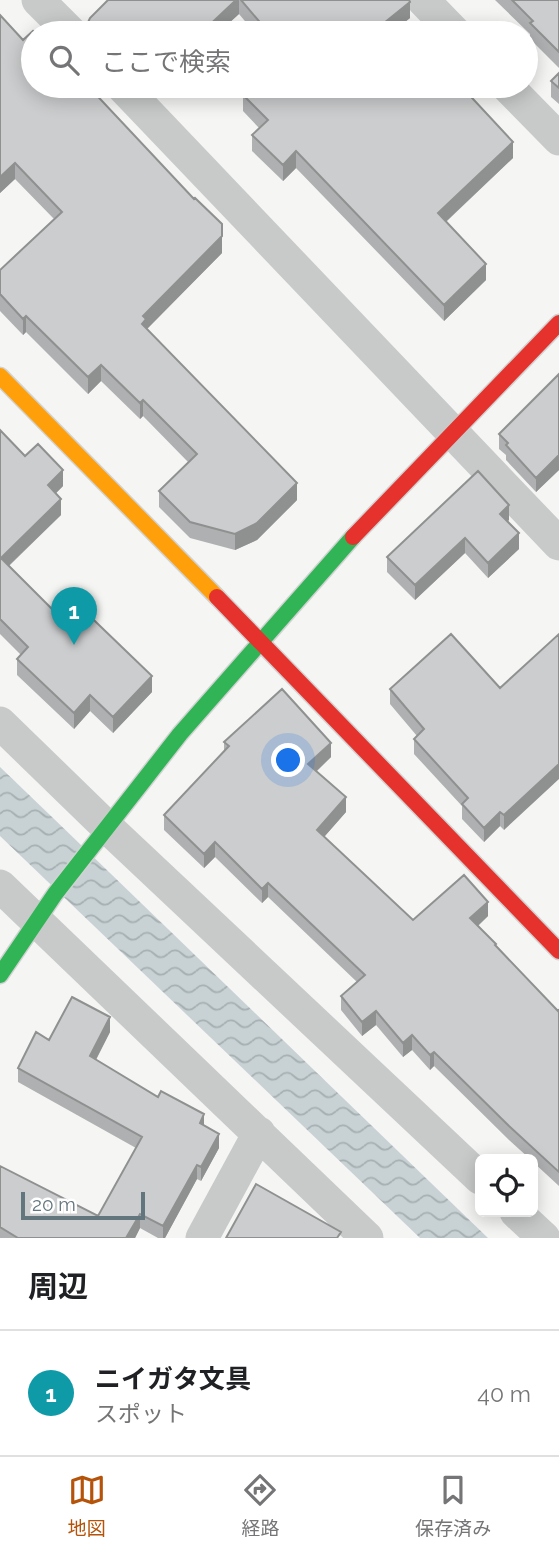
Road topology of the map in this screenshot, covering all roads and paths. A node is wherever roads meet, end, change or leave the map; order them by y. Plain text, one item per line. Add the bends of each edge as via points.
1 (38, 0) edge
2 (423, 0) edge
3 (59, 21) edge
4 (443, 21) edge
5 (133, 98) edge
6 (519, 98) edge
7 (559, 139) edge
8 (559, 323) edge
9 (0, 376) edge
10 (453, 433) junction
11 (559, 544) edge
12 (260, 641) junction
13 (0, 723) edge
14 (100, 838) junction
15 (0, 886) edge
16 (36, 921) junction
17 (559, 951) edge
18 (0, 975) edge
19 (259, 1133) junction
20 (475, 1174) edge
21 (521, 1217) edge
22 (202, 1238) edge
23 (367, 1238) edge
24 (544, 1238) edge

1 - 3 street
2 - 4 street
5 - 10 street
6 - 7 street
8 - 10 street
9 - 12 street
10 - 11 street
10 - 12 street
12 - 14 street
12 - 17 street
13 - 14 street
14 - 16 street
14 - 20 street
15 - 16 street
16 - 18 street
16 - 19 street
19 - 22 street
19 - 23 street
21 - 24 street

